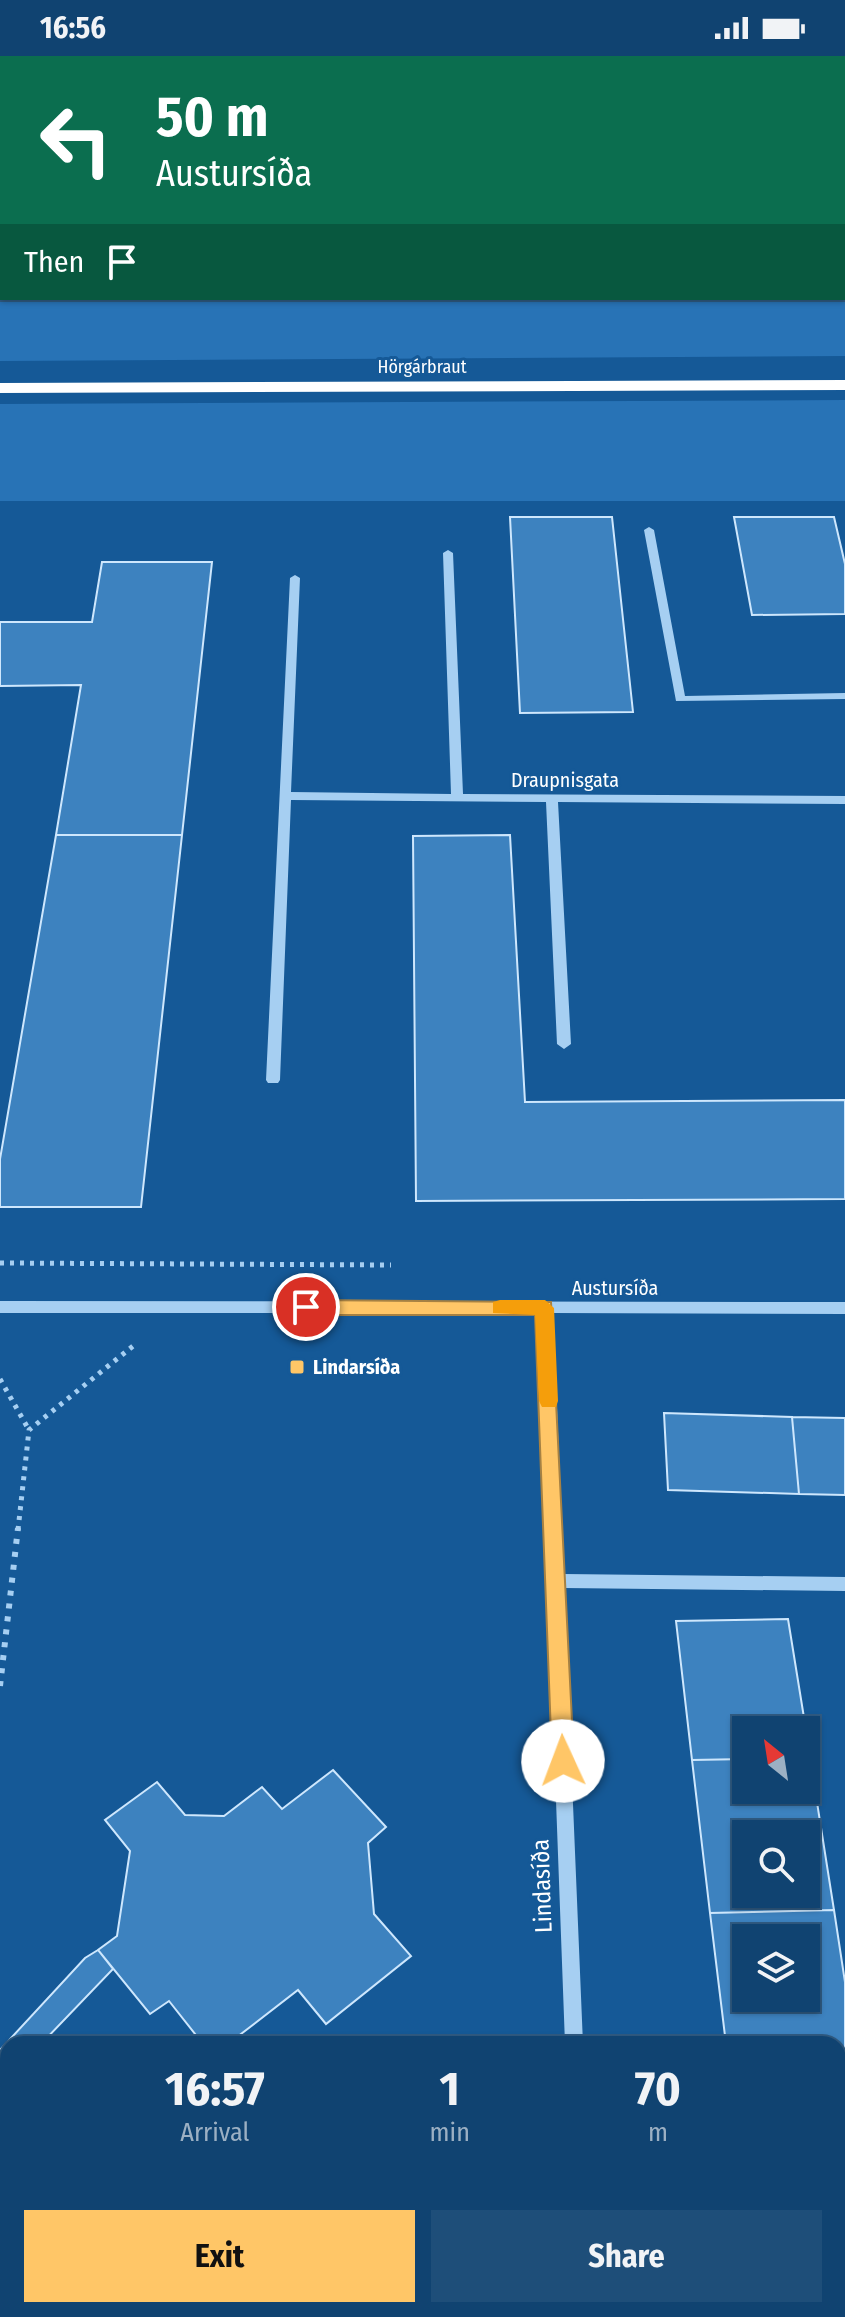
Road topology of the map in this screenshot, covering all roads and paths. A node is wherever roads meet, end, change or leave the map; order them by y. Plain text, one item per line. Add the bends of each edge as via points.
1 (845, 385) edge
2 (0, 388) edge
3 (649, 530) dead end
4 (448, 553) dead end
5 (295, 578) dead end
6 (845, 696) edge
7 (285, 796) junction
8 (457, 798) junction
9 (552, 798) junction
10 (845, 800) edge
11 (564, 1044) dead end
12 (273, 1080) dead end
13 (0, 1263) edge
14 (405, 1265) dead end
15 (0, 1307) edge
16 (181, 1307) junction
17 (545, 1308) junction
18 (845, 1308) edge
19 (0, 1379) edge
20 (29, 1430) junction
21 (556, 1581) junction
22 (845, 1584) edge
23 (0, 1686) edge
24 (574, 2036) edge

1 - 2 highway, Hörgárbraut
3 - 6 street via 680,699
4 - 8 street
5 - 7 street
7 - 8 street, Draupnisgata
7 - 12 street
8 - 9 street, Draupnisgata
9 - 10 street, Draupnisgata
9 - 11 street
13 - 14 path
15 - 16 street, Austursíða
16 - 17 street, Austursíða
16 - 20 path
17 - 18 street, Austursíða
17 - 21 street, Lindasíða
19 - 20 path
20 - 23 path
21 - 22 street
21 - 24 street, Lindasíða

